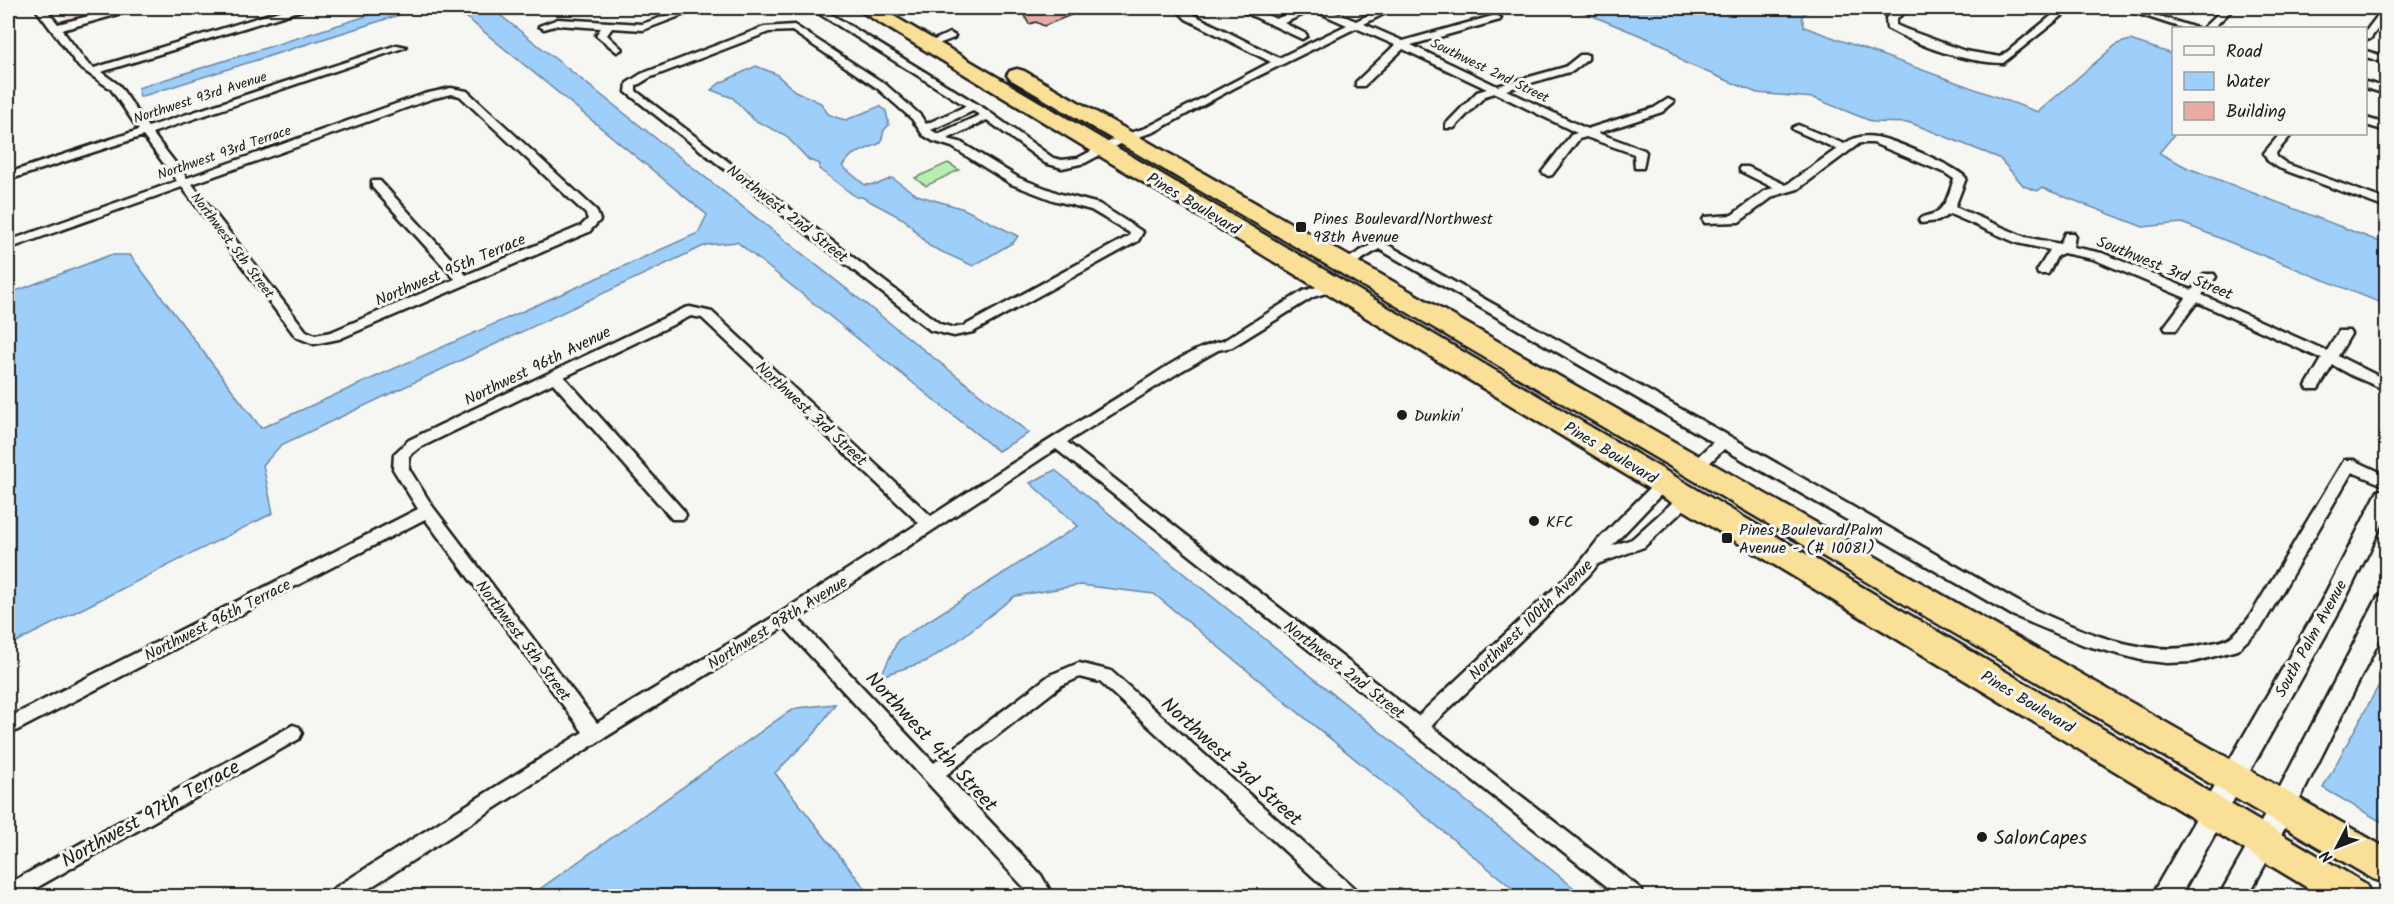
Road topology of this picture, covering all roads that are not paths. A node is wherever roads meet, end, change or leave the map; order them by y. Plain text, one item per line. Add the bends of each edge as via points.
1 (40, 8) edge
2 (129, 8) edge
3 (298, 8) edge
4 (696, 8) edge
5 (814, 8) edge
6 (868, 8) edge
7 (1180, 8) edge
8 (1244, 8) edge
9 (1310, 8) edge
10 (1316, 8) edge
11 (1390, 8) edge
12 (1905, 8) edge
13 (2067, 8) edge
14 (2126, 8) edge
15 (2229, 8) edge
16 (2386, 12) edge
17 (1496, 18) dead end
18 (1276, 23) junction
19 (931, 25) dead end
20 (1355, 25) junction
21 (544, 26) dead end
22 (608, 26) junction
23 (2189, 27) edge
24 (2209, 27) edge
25 (56, 28) junction
26 (950, 36) junction
27 (1302, 36) dead end
28 (2367, 36) edge
29 (930, 44) junction
30 (1402, 44) junction
31 (401, 47) dead end
32 (617, 49) dead end
33 (2367, 54) edge
34 (1584, 57) dead end
35 (2386, 60) edge
36 (1279, 62) junction
37 (91, 72) junction
38 (1360, 84) dead end
39 (2367, 85) edge
40 (1492, 89) junction
41 (2386, 91) edge
42 (1668, 102) dead end
43 (974, 107) junction
44 (987, 116) junction
45 (2367, 121) edge
46 (1450, 126) dead end
47 (1798, 128) dead end
48 (2386, 128) edge
49 (924, 129) junction
50 (145, 131) junction
51 (1586, 133) junction
52 (2285, 135) edge
53 (937, 139) junction
54 (1114, 144) junction
55 (1845, 148) junction
56 (1639, 166) dead end
57 (1744, 169) dead end
58 (1548, 172) dead end
59 (8, 177) edge
60 (185, 182) junction
61 (376, 184) dead end
62 (1785, 189) junction
63 (2386, 204) edge
64 (1950, 209) junction
65 (594, 220) joint
66 (1709, 220) dead end
67 (1925, 220) dead end
68 (2065, 242) junction
69 (8, 245) edge
70 (2043, 271) dead end
71 (1333, 277) junction
72 (2209, 278) dead end
73 (464, 281) junction
74 (2196, 297) junction
75 (690, 311) joint
76 (2171, 327) dead end
77 (2344, 334) dead end
78 (314, 340) joint
79 (2329, 357) junction
80 (1476, 371) junction
81 (555, 376) junction
82 (2386, 376) edge
83 (2386, 385) edge
84 (2313, 386) dead end
85 (1724, 440) junction
86 (1056, 442) junction
87 (402, 454) joint
88 (2386, 481) edge
89 (1682, 483) junction
90 (2386, 497) edge
91 (427, 511) junction
92 (678, 515) dead end
93 (929, 523) junction
94 (1593, 559) junction
95 (2386, 604) edge
96 (786, 618) junction
97 (8, 727) edge
98 (1418, 727) junction
99 (293, 733) dead end
100 (595, 734) junction
101 (933, 774) junction
102 (2231, 777) junction
103 (2283, 807) junction
104 (2211, 811) junction
105 (2263, 842) junction
106 (2386, 867) edge
107 (8, 894) edge
108 (340, 897) edge
109 (1043, 897) edge
110 (1348, 897) edge
111 (1634, 897) edge
112 (2164, 897) edge
113 (2233, 897) edge
114 (2354, 897) edge

1 - 25 street, Northwest 5th Street
2 - 25 street
3 - 37 street
4 - 22 street via 642,27
5 - 43 street
6 - 29 highway, Pines Boulevard
7 - 36 street via 1190,17
8 - 18 street
9 - 18 street
10 - 20 street, Southwest 2nd Street
11 - 20 street
12 - 13 street via 1890,23 1909,34 1991,61 2003,60
14 - 23 street
15 - 24 street
16 - 28 street
17 - 30 street
18 - 27 street
19 - 26 highway, Pines Boulevard
20 - 30 street, Southwest 2nd Street
20 - 36 street
21 - 22 street via 558,22
22 - 32 street via 601,35
25 - 37 street, Northwest 5th Street
26 - 29 street
26 - 54 highway, Pines Boulevard
29 - 54 highway, Pines Boulevard
30 - 38 street
30 - 40 street, Southwest 2nd Street
31 - 50 street, Northwest 93rd Avenue
33 - 35 street
34 - 40 street via 1569,69 1508,88
36 - 54 street via 1150,130
37 - 50 street, Northwest 5th Street via 115,87
39 - 41 street
40 - 46 street via 1481,94
40 - 51 street, Southwest 2nd Street
42 - 51 street via 1658,110
43 - 44 street
43 - 49 street
44 - 53 street
44 - 54 street via 1049,162 1071,164
45 - 48 street
47 - 55 street
49 - 53 street
49 - 53 street, Northwest 2nd Street via 881,86 788,27 768,29 645,76 631,85 631,92 935,327 954,332 968,329 1134,238 1137,232 1095,207 1016,181 956,144
50 - 59 street, Northwest 93rd Avenue
50 - 60 street, Northwest 5th Street
51 - 56 street, Southwest 2nd Street via 1640,152
51 - 58 street via 1575,137
52 - 63 street via 2270,153 2272,159
54 - 71 highway, Pines Boulevard
54 - 71 highway, Pines Boulevard via 1209,212
55 - 62 street
55 - 64 street via 1858,140 1875,140 1949,170 1960,178
57 - 62 street
60 - 65 street, Northwest 93rd Terrace via 451,91 463,93 592,213
60 - 69 street, Northwest 93rd Terrace
60 - 78 street, Northwest 5th Street via 301,334
61 - 73 street
62 - 66 street via 1770,193 1735,219
64 - 67 street via 1938,218
64 - 68 street, Southwest 3rd Street via 2021,240
65 - 73 street, Northwest 95th Terrace via 585,229
68 - 70 street via 2052,254
68 - 74 street, Southwest 3rd Street
71 - 80 highway, Pines Boulevard
71 - 85 street, Northwest 98th Avenue via 1379,244
71 - 86 street, Northwest 98th Avenue via 1227,344 1214,347
71 - 89 highway, Pines Boulevard via 1361,286 1460,345 1547,382
72 - 74 street
73 - 78 street, Northwest 95th Terrace via 334,336
74 - 76 street
74 - 79 street, Southwest 3rd Street
75 - 81 street, Northwest 96th Avenue
75 - 93 street, Northwest 3rd Street via 707,315
77 - 79 street
79 - 82 street, Southwest 3rd Street via 2345,359
79 - 83 street, Southwest 3rd Street
79 - 84 street
80 - 89 highway, Pines Boulevard
80 - 89 highway via 1527,388 1657,462 1676,468
81 - 87 street, Northwest 96th Avenue via 414,444
81 - 92 street
85 - 88 street via 2018,609 2061,630 2106,645 2154,654 2201,654 2235,643 2255,624 2349,464
85 - 89 street
86 - 93 street, Northwest 98th Avenue
86 - 98 street, Northwest 2nd Street
87 - 91 street, Northwest 5th Street via 401,469
89 - 94 street, Northwest 100th Avenue via 1604,544
89 - 94 street via 1638,543
89 - 102 highway, Pines Boulevard via 1917,596
89 - 104 highway, Pines Boulevard
90 - 102 main road, South Palm Avenue via 2329,608
91 - 97 street, Northwest 96th Terrace
91 - 100 street, Northwest 5th Street
93 - 96 street, Northwest 98th Avenue
94 - 98 street, Northwest 100th Avenue
95 - 103 main road
96 - 100 street, Northwest 98th Avenue
96 - 101 street, Northwest 4th Street
98 - 111 street, Northwest 2nd Street
99 - 107 street, Northwest 97th Terrace
100 - 108 street, Northwest 98th Avenue
101 - 109 street, Northwest 4th Street via 1034,882
101 - 110 street, Northwest 3rd Street via 1056,680 1080,670 1105,676
102 - 103 highway, Pines Boulevard
102 - 104 main road, South Palm Avenue
103 - 105 main road
103 - 106 highway, Pines Boulevard
104 - 105 highway, Pines Boulevard
104 - 112 main road, South Palm Avenue
105 - 113 main road
105 - 114 highway, Pines Boulevard

